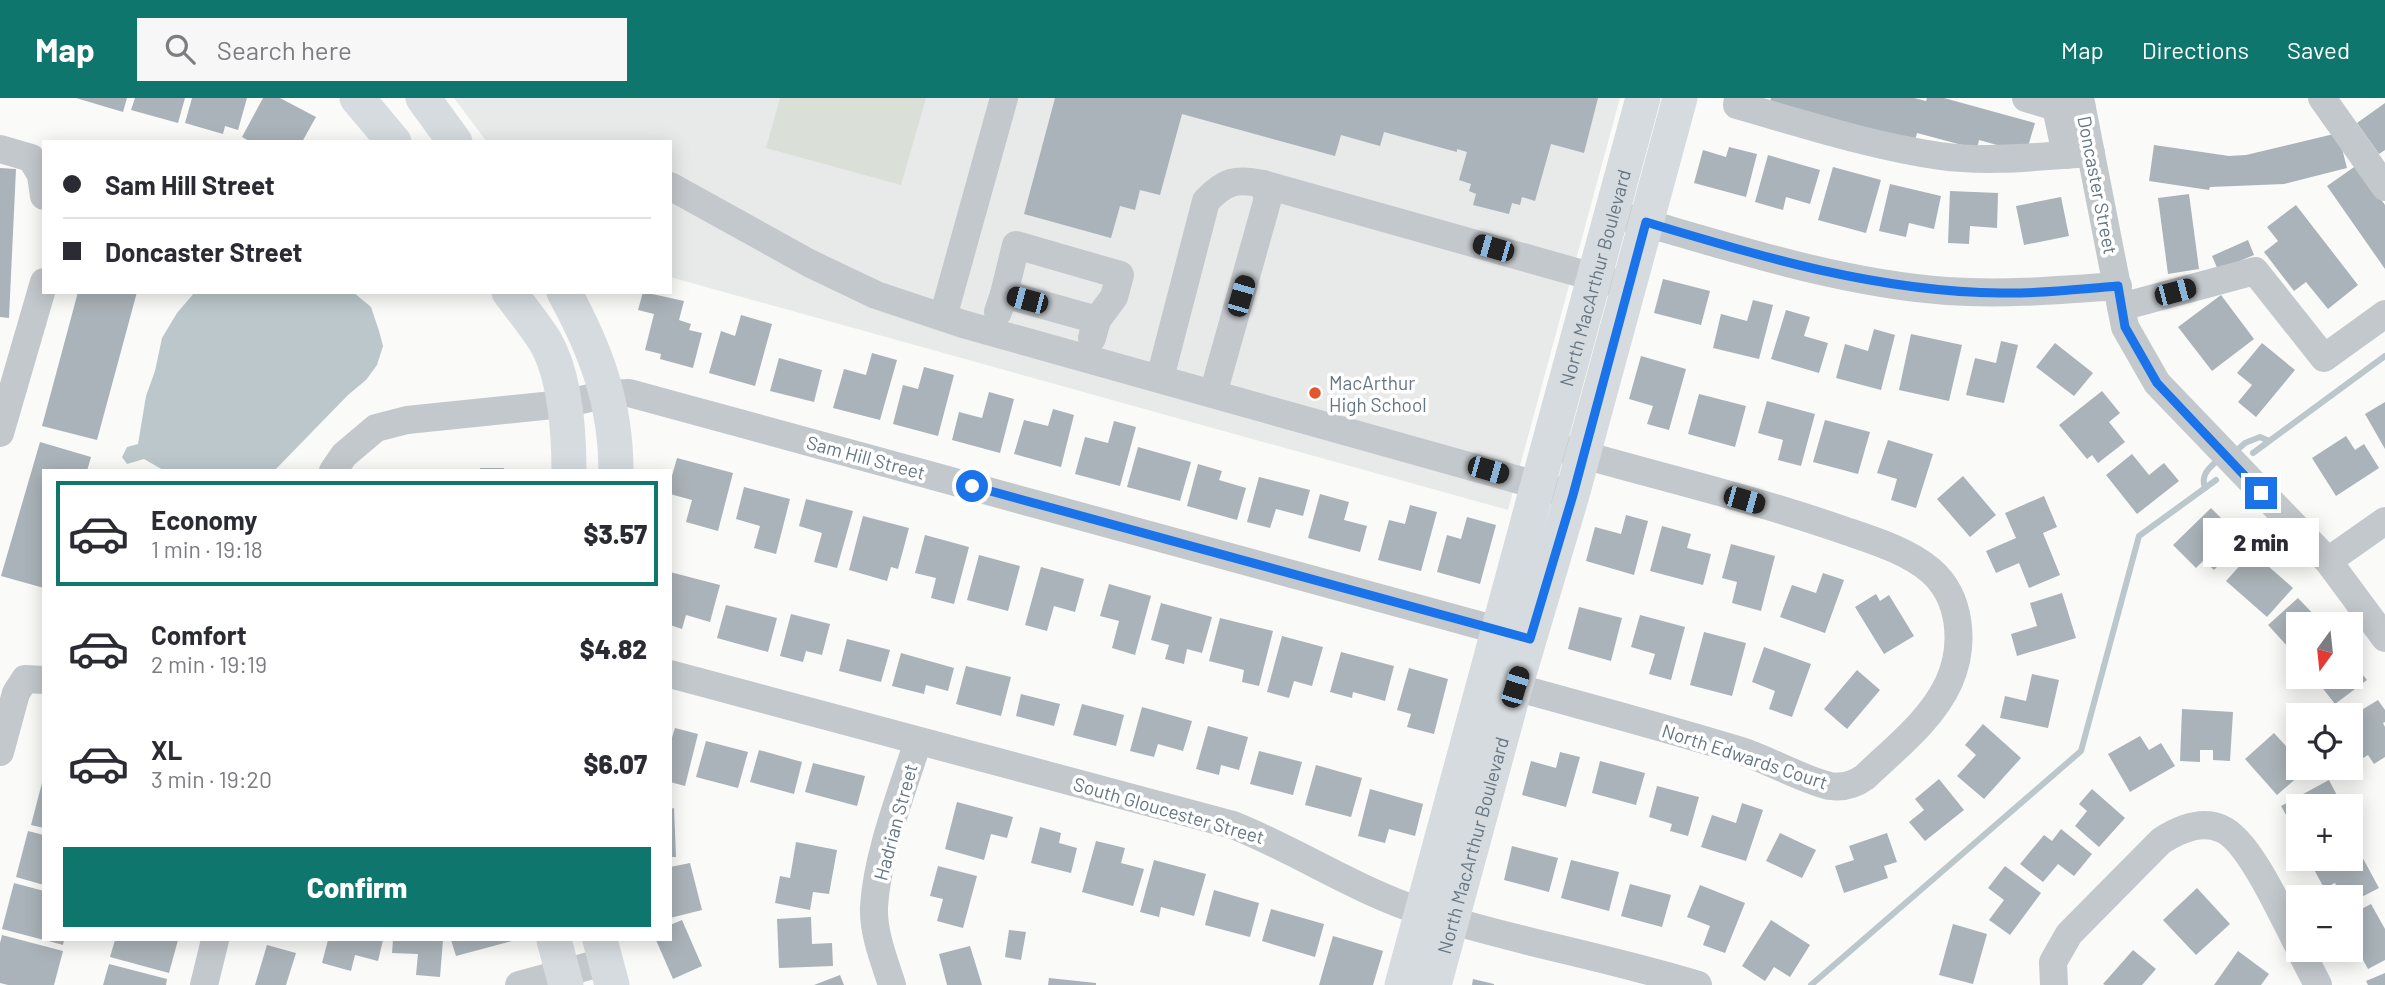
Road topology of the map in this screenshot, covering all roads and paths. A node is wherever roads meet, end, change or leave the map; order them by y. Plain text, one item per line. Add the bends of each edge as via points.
1 (357, 98) edge
2 (423, 98) edge
3 (1004, 98) edge
4 (1643, 98) edge
5 (1680, 98) edge
6 (1738, 98) edge
7 (2026, 98) edge
8 (2322, 98) edge
9 (2073, 104) edge
10 (392, 140) edge
11 (454, 140) edge
12 (0, 149) edge
13 (2078, 154) junction
14 (42, 182) edge
15 (1263, 184) junction
16 (672, 187) edge
17 (2385, 187) edge
18 (1612, 213) junction
19 (1646, 222) junction
20 (1594, 277) junction
21 (1628, 286) junction
22 (42, 289) edge
23 (510, 294) edge
24 (565, 294) edge
25 (1004, 294) junction
26 (2120, 296) junction
27 (2385, 314) edge
28 (943, 317) junction
29 (1097, 320) junction
30 (992, 332) junction
31 (1087, 358) junction
32 (1160, 379) junction
33 (608, 394) junction
34 (1213, 394) junction
35 (563, 404) junction
36 (0, 433) edge
37 (1549, 445) junction
38 (1583, 455) junction
39 (334, 469) edge
40 (569, 469) edge
41 (616, 469) edge
42 (1538, 485) junction
43 (1573, 495) junction
44 (2385, 522) edge
45 (2328, 561) junction
46 (1514, 634) junction
47 (2385, 638) edge
48 (672, 675) edge
49 (42, 680) edge
50 (1515, 687) junction
51 (918, 741) junction
52 (0, 752) edge
53 (1437, 916) junction
54 (2286, 922) edge
55 (215, 941) edge
56 (554, 941) edge
57 (605, 962) edge
58 (2306, 962) edge
59 (564, 979) edge
60 (204, 985) edge
61 (519, 985) edge
62 (892, 985) edge
63 (1402, 985) edge
64 (1434, 985) edge
65 (1698, 985) edge
66 (2054, 985) edge
67 (2318, 985) edge

1 - 10 main road
2 - 11 main road
3 - 28 street
4 - 18 main road, North MacArthur Boulevard
5 - 19 main road, North MacArthur Boulevard
6 - 13 street via 1737,105 1852,139 1942,156 1995,159
7 - 9 street
8 - 17 street
9 - 13 street, Doncaster Street
12 - 14 street via 32,158
13 - 26 street, Doncaster Street
15 - 20 street
15 - 32 street via 1245,180 1221,185 1206,201
15 - 34 street via 1268,198
16 - 28 street via 809,263 876,295
18 - 19 street
18 - 20 main road, North MacArthur Boulevard
19 - 21 main road, North MacArthur Boulevard
19 - 26 street via 1858,279 1917,288
20 - 21 street
20 - 37 main road, North MacArthur Boulevard
21 - 38 main road, North MacArthur Boulevard
22 - 36 street
23 - 35 main road via 546,344
24 - 33 main road via 585,331
25 - 29 street
25 - 29 street via 1016,245 1120,275 1114,297
25 - 30 street
26 - 27 street via 2255,271 2324,358
26 - 45 street, Doncaster Street via 2125,327 2157,383
28 - 30 street
29 - 31 street
30 - 31 street
31 - 32 street
32 - 34 street
33 - 35 street, Sam Hill Street
33 - 41 main road
33 - 46 street, Sam Hill Street via 629,393
34 - 42 street
35 - 39 street, Sam Hill Street via 407,420 376,428 344,454
35 - 40 main road
37 - 38 street
37 - 42 main road, North MacArthur Boulevard
38 - 43 main road, North MacArthur Boulevard
38 - 50 street, North Edwards Court via 1823,523 1920,562 1937,577 1951,601 1958,629 1957,656 1948,685 1931,711 1865,777 1843,786 1823,783 1728,747
42 - 43 street
42 - 46 main road, North MacArthur Boulevard
43 - 46 main road, North MacArthur Boulevard
44 - 45 street
45 - 47 street, Doncaster Street
46 - 50 main road, North MacArthur Boulevard
46 - 53 main road, North MacArthur Boulevard
48 - 51 street, South Gloucester Street
49 - 52 street via 25,679 16,693
50 - 53 main road, North MacArthur Boulevard
51 - 53 street, South Gloucester Street via 1233,825 1372,892
51 - 62 street, Hadrian Street via 882,860 874,908 878,943
53 - 63 main road, North MacArthur Boulevard
53 - 64 main road, North MacArthur Boulevard
53 - 65 street, South Gloucester Street
54 - 66 street via 2240,843 2222,829 2202,825 2179,830 2161,841 2069,934 2053,962
55 - 60 street
56 - 59 main road
57 - 59 street
58 - 67 street
59 - 61 street

